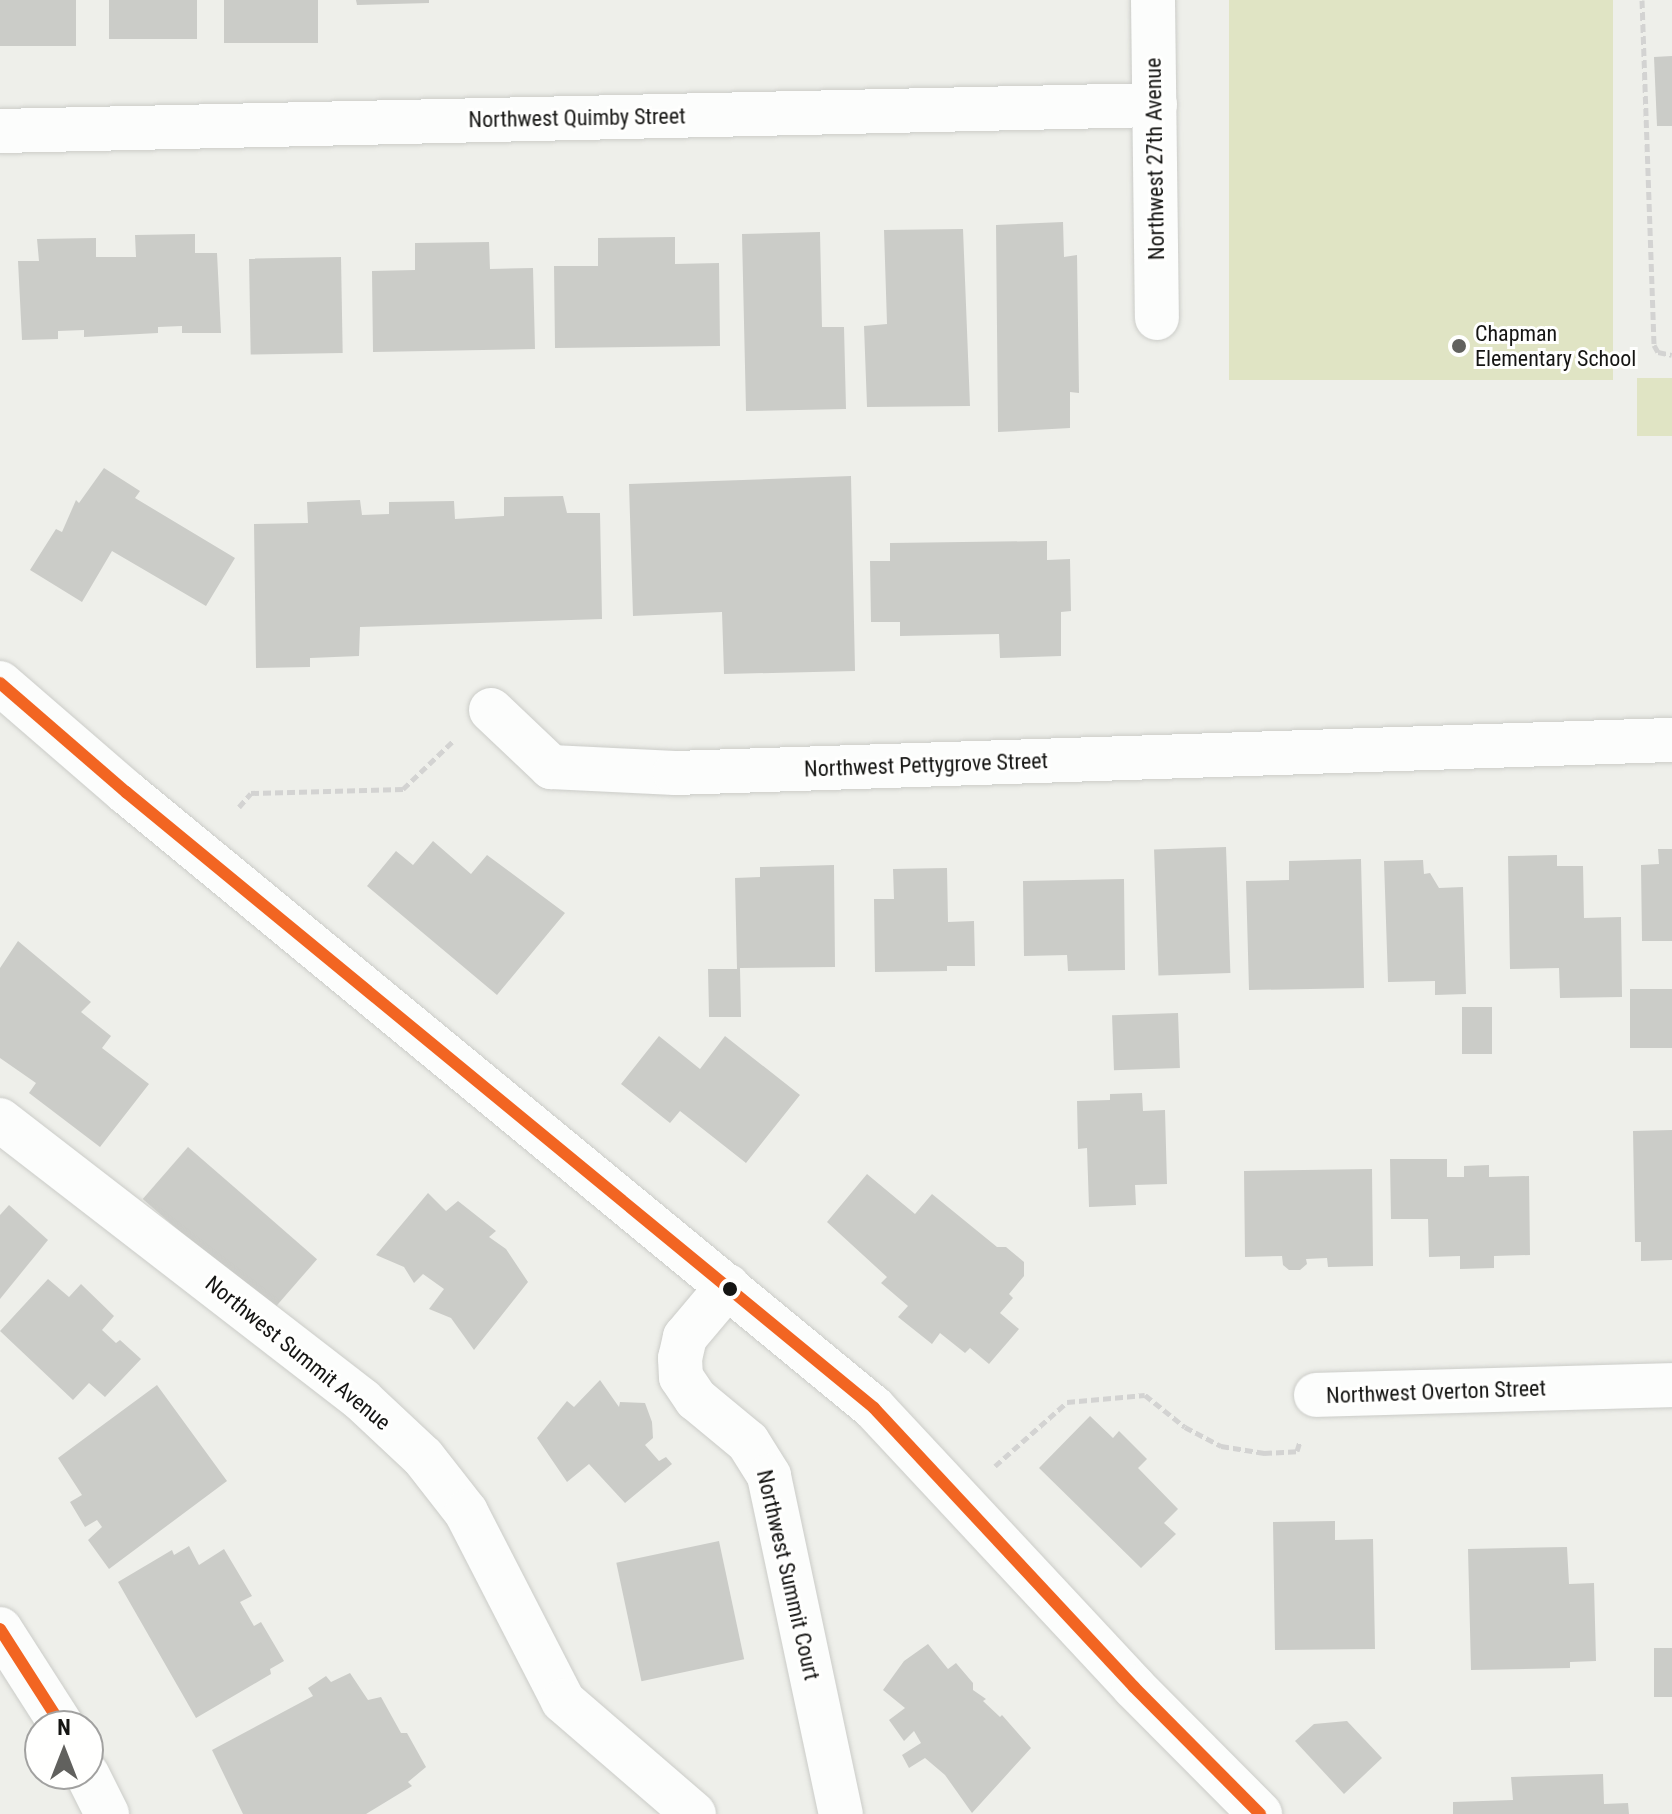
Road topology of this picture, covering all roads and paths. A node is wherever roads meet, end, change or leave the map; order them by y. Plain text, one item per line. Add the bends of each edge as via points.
1 (1153, 0) edge
2 (1642, 0) edge
3 (1155, 105) junction
4 (0, 131) edge
5 (1157, 318) dead end
6 (1672, 355) edge
7 (0, 683) edge
8 (491, 710) joint
9 (1672, 740) edge
10 (239, 807) dead end
11 (0, 1120) edge
12 (728, 1286) junction
13 (1672, 1385) edge
14 (1316, 1395) joint
15 (957, 1500) junction
16 (0, 1629) edge
17 (52, 1710) edge
18 (95, 1790) edge
19 (107, 1814) edge
20 (694, 1814) edge
21 (841, 1814) edge
22 (1260, 1814) edge

1 - 3 street, Northwest 27th Avenue
2 - 6 path via 1654,345 1658,352
3 - 4 street, Northwest Quimby Street
3 - 5 street, Northwest 27th Avenue
7 - 12 street via 147,810
8 - 9 street, Northwest Pettygrove Street via 551,767 675,773
8 - 10 path via 403,789 251,793
11 - 20 street, Northwest Summit Avenue via 362,1400 423,1457 466,1512 563,1701
12 - 15 street via 874,1408
12 - 21 street, Northwest Summit Court via 685,1337 681,1377 696,1399 748,1442 769,1476
13 - 14 street, Northwest Overton Street
14 - 15 path, Northwest Overton Street via 1297,1451 1264,1453 1206,1440 1145,1395 1067,1402
15 - 22 street
16 - 17 street
18 - 19 street

